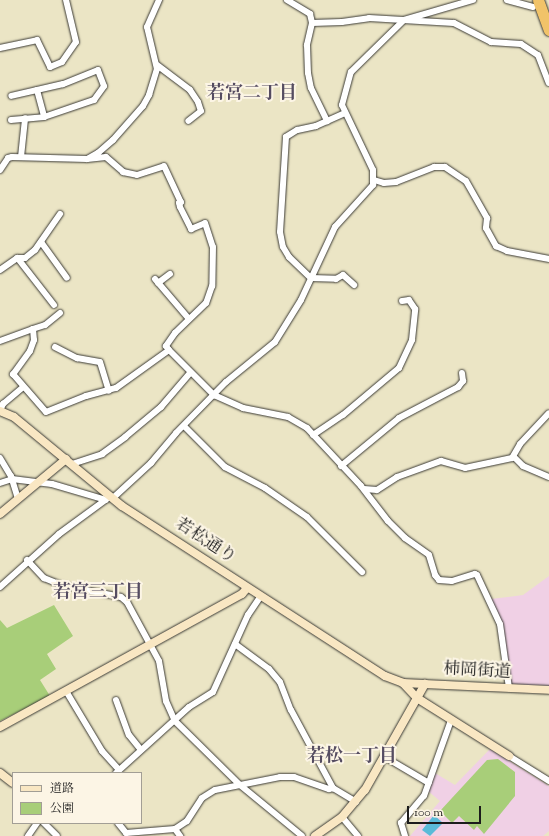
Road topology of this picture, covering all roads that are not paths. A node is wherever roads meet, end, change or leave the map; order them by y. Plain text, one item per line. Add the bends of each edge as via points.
1 (66, 0) edge
2 (159, 0) edge
3 (287, 0) edge
4 (472, 0) edge
5 (507, 0) edge
6 (465, 1) edge
7 (521, 2) edge
8 (535, 4) edge
9 (404, 20) junction
10 (312, 23) junction
11 (549, 30) edge
12 (0, 48) edge
13 (157, 65) junction
14 (549, 83) edge
15 (37, 90) junction
16 (11, 96) dead end
17 (345, 113) junction
18 (44, 117) junction
19 (25, 118) junction
20 (11, 120) dead end
21 (327, 120) junction
22 (188, 121) dead end
23 (21, 157) junction
24 (86, 159) junction
25 (0, 170) edge
26 (374, 180) junction
27 (60, 214) dead end
28 (41, 242) junction
29 (549, 259) edge
30 (19, 260) junction
31 (0, 270) edge
32 (170, 274) dead end
33 (67, 278) dead end
34 (311, 278) junction
35 (354, 285) dead end
36 (402, 301) dead end
37 (54, 305) dead end
38 (60, 313) dead end
39 (189, 319) junction
40 (33, 329) junction
41 (0, 341) edge
42 (55, 347) dead end
43 (169, 350) junction
44 (190, 373) junction
45 (462, 373) dead end
46 (23, 387) junction
47 (109, 391) junction
48 (214, 395) junction
49 (0, 412) edge
50 (549, 413) edge
51 (184, 426) junction
52 (313, 435) junction
53 (514, 457) junction
54 (0, 458) edge
55 (69, 462) junction
56 (341, 466) junction
57 (549, 477) edge
58 (12, 479) junction
59 (38, 482) junction
60 (0, 483) edge
61 (364, 489) junction
62 (110, 498) junction
63 (18, 499) junction
64 (0, 514) edge
65 (27, 560) junction
66 (362, 572) dead end
67 (0, 587) edge
68 (247, 588) junction
69 (260, 597) junction
70 (235, 644) junction
71 (149, 645) junction
72 (403, 683) junction
73 (425, 684) junction
74 (509, 688) junction
75 (549, 690) edge
76 (66, 691) junction
77 (417, 698) junction
78 (116, 700) dead end
79 (451, 720) junction
80 (175, 721) junction
81 (0, 727) edge
82 (141, 750) junction
83 (383, 756) junction
84 (509, 756) joint
85 (117, 771) edge
86 (0, 773) edge
87 (549, 781) edge
88 (12, 782) edge
89 (429, 783) junction
90 (240, 785) junction
91 (333, 788) junction
92 (356, 802) junction
93 (342, 818) junction
94 (36, 824) edge
95 (45, 824) edge
96 (119, 824) edge
97 (175, 829) junction
98 (127, 835) edge
99 (28, 836) edge
100 (57, 836) edge
101 (180, 836) edge
102 (302, 836) edge
103 (315, 836) edge
104 (358, 836) edge
105 (405, 836) edge

1 - 12 street via 76,42 62,62 50,66 37,40
2 - 13 street via 148,27
3 - 10 street via 306,10
4 - 6 street
5 - 7 street
6 - 9 street
7 - 8 street
8 - 11 highway
9 - 10 street via 369,18
9 - 14 street via 454,23 491,42 521,44 538,55
9 - 17 street via 351,72 343,95
10 - 21 street via 307,45 308,73 311,88
13 - 22 street via 190,90 198,102 201,111
13 - 24 street via 149,95 143,106 103,149
15 - 16 street
15 - 18 street
15 - 18 street via 98,70 104,86 94,100
17 - 21 street
17 - 26 street via 373,170
18 - 19 street
19 - 20 street
19 - 23 street
21 - 34 street via 290,133 284,144 281,239 289,257
23 - 24 street
23 - 25 street via 8,158
24 - 39 street via 106,157 123,172 137,175 164,166 182,202 179,203 180,207 191,229 205,223 213,247 212,286 206,303
26 - 29 street via 384,183 396,182 434,167 445,167 466,181 487,218 486,228 496,246 506,251
26 - 34 street via 369,192 335,227
27 - 28 street
28 - 30 street via 31,253
28 - 33 street
30 - 31 street via 17,258
30 - 37 street
32 - 39 street via 157,281
34 - 35 street via 336,279 343,275
34 - 48 street via 289,323 275,342 239,370
36 - 52 street via 409,300 414,309 412,340 399,368 343,415
38 - 40 street via 45,325
39 - 43 street via 166,346
40 - 41 street
40 - 46 street via 33,346 13,374
42 - 47 street via 77,358 100,362
43 - 44 street via 183,362
43 - 47 street
44 - 48 street
44 - 55 street via 161,407 102,454
45 - 56 street via 463,381 458,387 399,418
46 - 47 street via 46,412 86,396
46 - 49 street via 3,404
48 - 51 street
48 - 52 street via 243,408 288,417 301,423
49 - 55 street, 若松通り via 14,417
50 - 53 street via 520,444
51 - 62 street via 152,463
51 - 66 street via 225,467 265,488 307,517
52 - 56 street
53 - 57 street via 523,466
53 - 61 street via 465,468 440,461 397,477 377,490
54 - 58 street
55 - 59 street
55 - 62 street, 若松通り
56 - 61 street
58 - 59 street
58 - 60 street
58 - 63 street
59 - 62 street
59 - 63 street
61 - 74 street via 388,521 405,538 429,555 435,575 440,580 452,581 475,574 479,578 500,624
62 - 65 street via 77,519
62 - 68 street, 若松通り
63 - 64 street
65 - 67 street
65 - 71 street via 44,578 60,585 121,597 134,612
68 - 69 street, 若松通り
68 - 71 street via 242,594
69 - 70 street via 248,615
69 - 72 street, 若松通り via 378,672
70 - 80 street via 213,692 189,707
70 - 91 street via 269,669 280,682 291,710
71 - 76 street
71 - 80 street via 159,661 166,701
72 - 73 street, 柿岡街道
72 - 77 street
73 - 74 street, 柿岡街道
73 - 77 street
74 - 75 street, 柿岡街道
76 - 81 street
76 - 85 street
77 - 79 street
77 - 83 street
78 - 82 street via 129,735
79 - 84 street
79 - 89 street
80 - 82 street
80 - 90 street
82 - 85 street
83 - 89 street
83 - 92 street
84 - 87 street
86 - 88 street
89 - 105 street via 419,804 401,823
90 - 91 street via 280,777 294,777 329,789
90 - 97 street via 222,788 206,795 187,821
90 - 102 street
91 - 92 street
92 - 93 street
93 - 103 street
93 - 104 street
94 - 99 street
95 - 100 street
96 - 98 street
97 - 98 street
97 - 101 street

